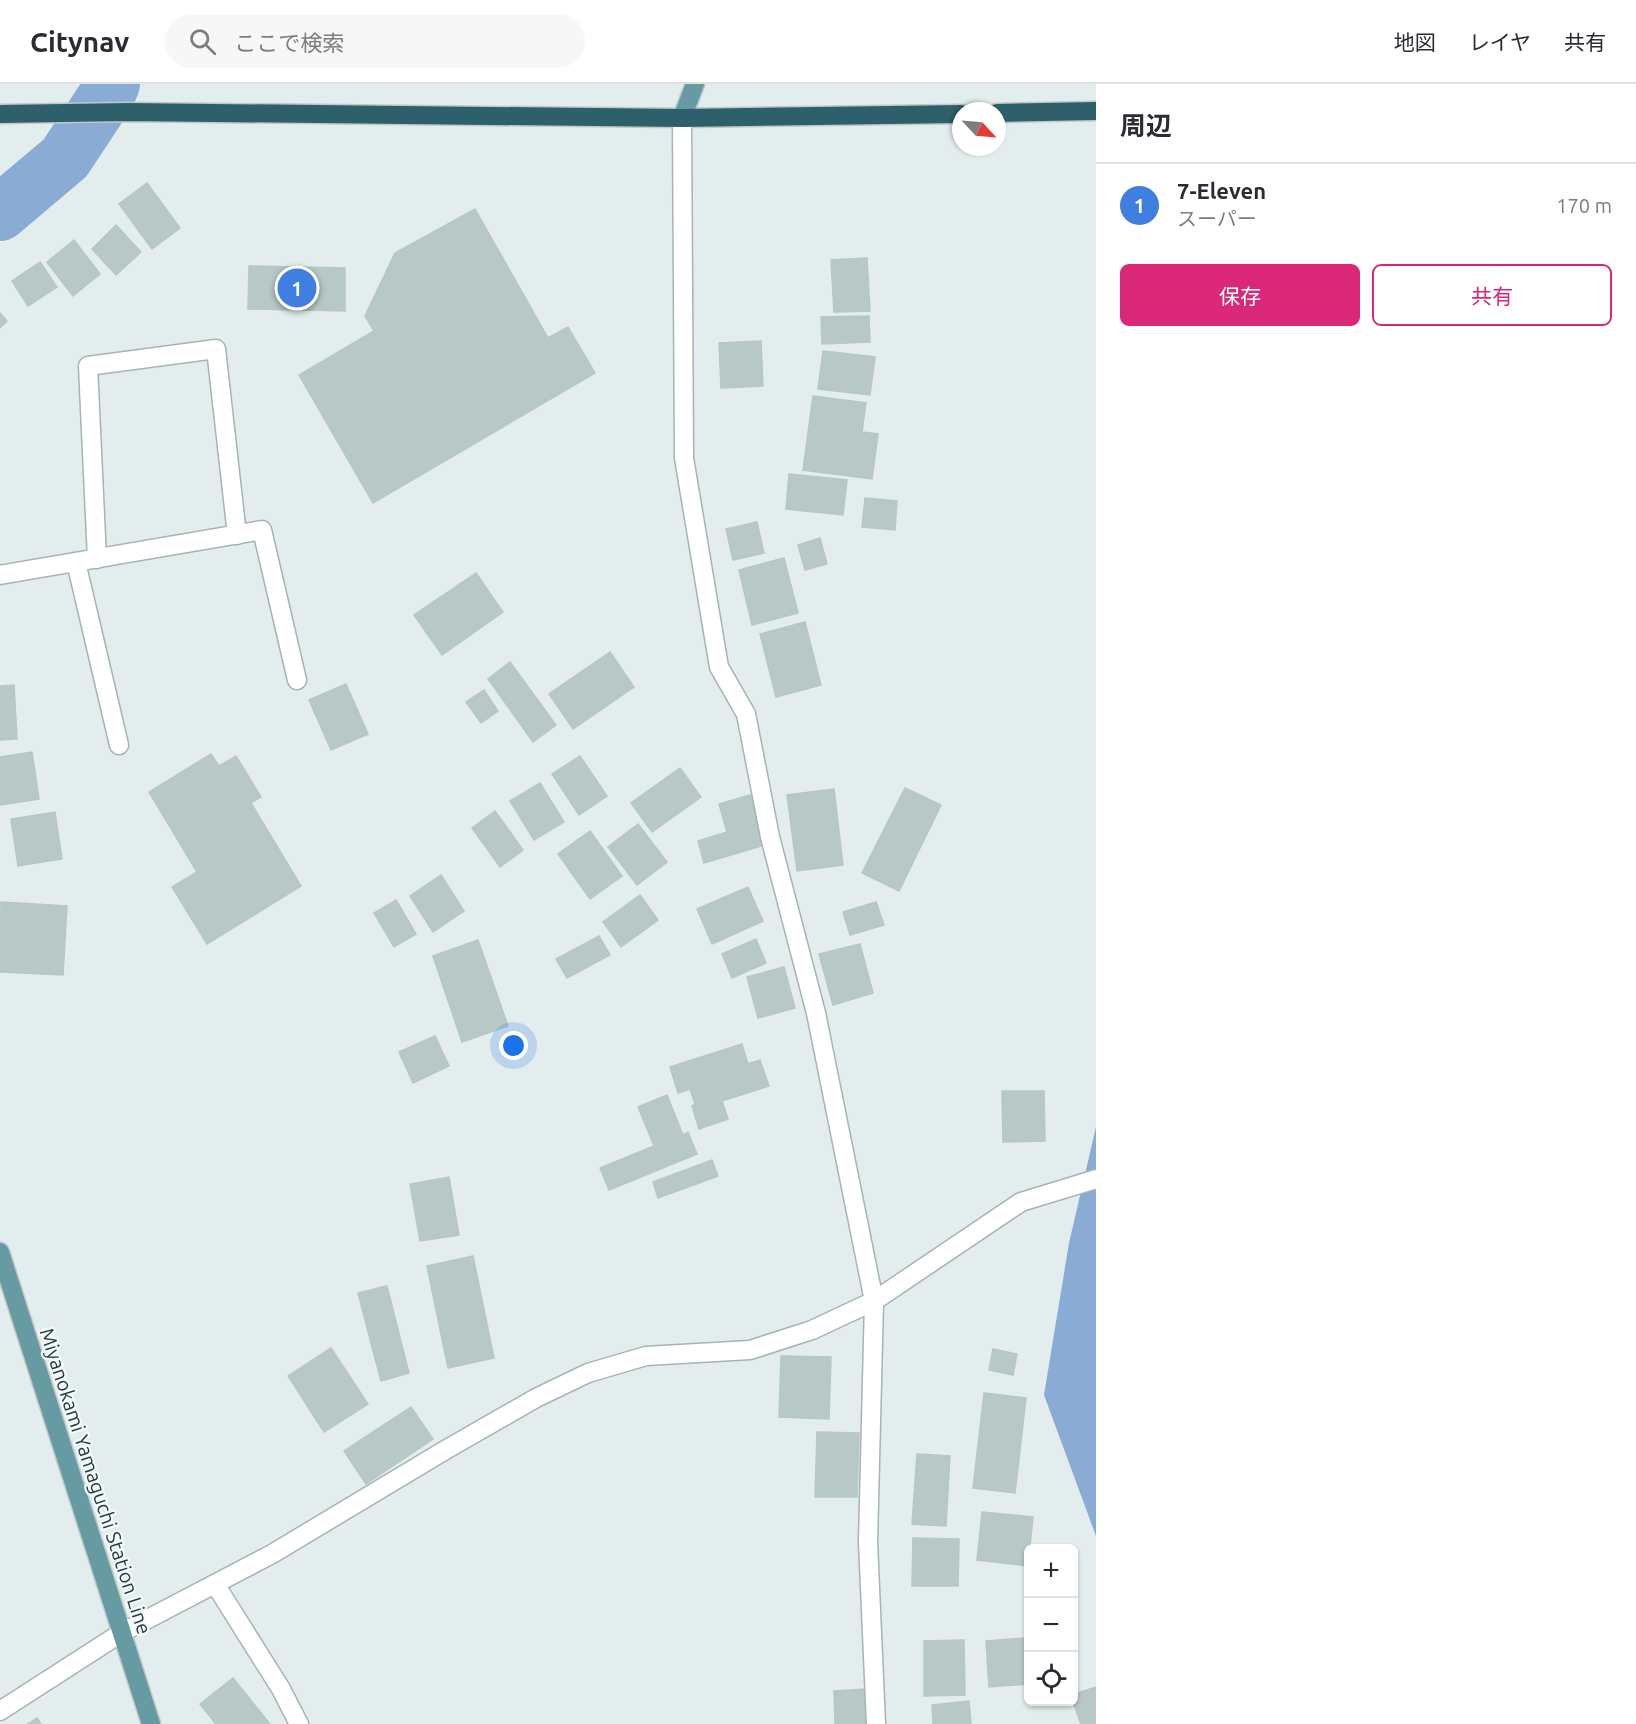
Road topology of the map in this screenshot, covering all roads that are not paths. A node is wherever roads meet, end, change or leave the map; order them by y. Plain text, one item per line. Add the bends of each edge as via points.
1 (695, 84) edge
2 (1096, 111) edge
3 (1006, 113) edge
4 (0, 114) edge
5 (952, 114) edge
6 (682, 118) junction
7 (237, 535) junction
8 (97, 559) junction
9 (76, 562) junction
10 (0, 575) edge
11 (297, 680) dead end
12 (119, 746) dead end
13 (1096, 1179) edge
14 (0, 1252) edge
15 (874, 1301) junction
16 (215, 1584) junction
17 (121, 1633) junction
18 (0, 1711) edge
19 (151, 1724) edge
20 (299, 1724) edge
21 (876, 1724) edge

1 - 6 main road
2 - 3 highway
4 - 6 highway
5 - 6 highway
6 - 15 street via 684,458 719,667 746,714 770,837 816,1013
7 - 8 street
7 - 8 street via 216,350 88,366
7 - 11 street via 262,530
8 - 9 street
9 - 10 street
9 - 12 street
13 - 15 street via 1021,1202
14 - 17 main road, Miyanokami Yamaguchi Station Line
15 - 16 street via 812,1330 750,1350 646,1356 588,1373 526,1404
15 - 21 street via 868,1542
16 - 17 street
16 - 20 street
17 - 18 street
17 - 19 main road, Miyanokami Yamaguchi Station Line

